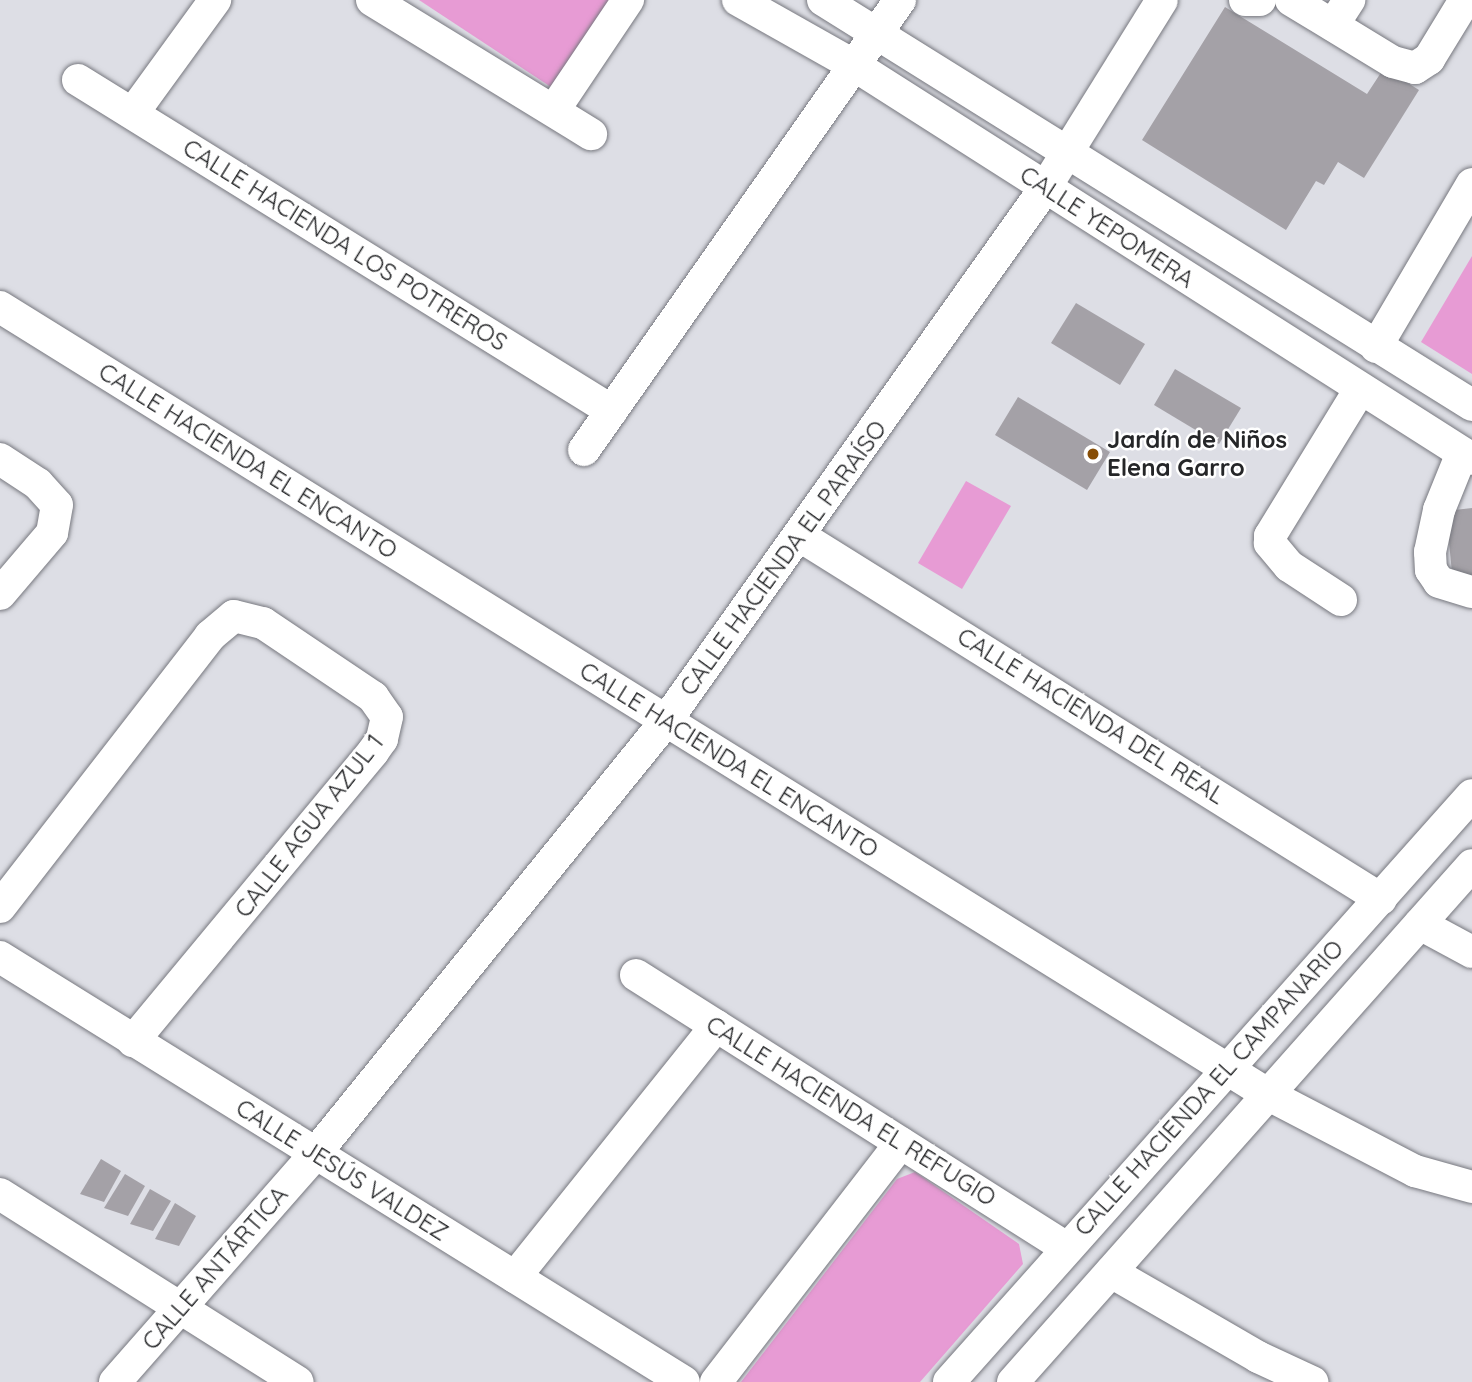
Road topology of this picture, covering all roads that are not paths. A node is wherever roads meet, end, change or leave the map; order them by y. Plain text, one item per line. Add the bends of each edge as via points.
1 (215, 0) edge
2 (372, 0) edge
3 (628, 0) edge
4 (738, 0) edge
5 (823, 0) edge
6 (900, 0) edge
7 (1162, 0) edge
8 (1245, 0) edge
9 (1260, 0) edge
10 (1291, 0) edge
11 (1465, 0) edge
12 (1341, 13) edge
13 (879, 33) junction
14 (857, 67) junction
15 (78, 80) dead end
16 (554, 110) junction
17 (133, 113) junction
18 (591, 134) dead end
19 (1068, 152) junction
20 (1472, 184) edge
21 (1045, 188) junction
22 (0, 307) edge
23 (1376, 347) junction
24 (1360, 389) junction
25 (1472, 405) edge
26 (611, 411) junction
27 (584, 450) dead end
28 (1467, 456) edge
29 (0, 459) edge
30 (800, 536) junction
31 (1472, 592) edge
32 (0, 594) edge
33 (1341, 600) dead end
34 (666, 721) junction
35 (1472, 795) edge
36 (1472, 865) edge
37 (1381, 899) junction
38 (0, 907) edge
39 (1420, 924) junction
40 (1472, 953) edge
41 (0, 957) edge
42 (636, 975) dead end
43 (716, 1026) junction
44 (134, 1041) junction
45 (1224, 1068) junction
46 (1269, 1095) junction
47 (901, 1143) junction
48 (316, 1154) junction
49 (1472, 1186) edge
50 (0, 1194) edge
51 (1065, 1247) junction
52 (1111, 1272) junction
53 (515, 1277) junction
54 (180, 1308) junction
55 (115, 1382) edge
56 (297, 1382) edge
57 (684, 1382) edge
58 (716, 1382) edge
59 (949, 1382) edge
60 (1013, 1382) edge
61 (1312, 1382) edge

1 - 17 street
2 - 16 street
3 - 16 street
4 - 14 street, CALLE YEPOMERA
5 - 13 street, CALLE YEPOMERA
6 - 13 street
7 - 19 street, CALLE HACIENDA EL PARAÍSO
8 - 9 street
10 - 12 street
11 - 12 street via 1429,59 1415,68 1393,62
13 - 14 street
13 - 19 street, CALLE YEPOMERA
14 - 21 street, CALLE YEPOMERA
14 - 26 street
15 - 17 street, CALLE HACIENDA LOS POTREROS
16 - 18 street
17 - 26 street, CALLE HACIENDA LOS POTREROS
19 - 21 street, CALLE HACIENDA EL PARAÍSO
19 - 23 street, CALLE YEPOMERA
20 - 23 street
21 - 24 street, CALLE YEPOMERA
21 - 30 street, CALLE HACIENDA EL PARAÍSO
22 - 34 street, CALLE HACIENDA EL ENCANTO
23 - 25 street, CALLE YEPOMERA
24 - 28 street, CALLE YEPOMERA
24 - 33 street via 1270,536 1270,543 1289,566
26 - 27 street
28 - 31 street via 1439,510 1430,561 1439,582
29 - 32 street via 49,493 57,512 51,533
30 - 34 street, CALLE HACIENDA EL PARAÍSO
30 - 37 street, CALLE HACIENDA DEL REAL
34 - 45 street, CALLE HACIENDA EL ENCANTO
34 - 48 street, CALLE HACIENDA EL PARAÍSO
35 - 37 street, CALLE HACIENDA EL CAMPANARIO
36 - 39 street, CALLE HACIENDA EL CAMPANARIO
37 - 45 street, CALLE HACIENDA EL CAMPANARIO
38 - 44 street, CALLE AGUA AZUL 1 via 210,636 234,616 262,623 373,697 387,717 382,739 373,752
39 - 40 street
39 - 46 street, CALLE HACIENDA EL CAMPANARIO
41 - 44 street, CALLE JESÚS VALDEZ
42 - 43 street, CALLE HACIENDA EL REFUGIO
43 - 47 street, CALLE HACIENDA EL REFUGIO
43 - 53 street
44 - 48 street, CALLE JESÚS VALDEZ
45 - 46 street, CALLE HACIENDA EL ENCANTO
45 - 51 street, CALLE HACIENDA EL CAMPANARIO
46 - 49 street, CALLE HACIENDA EL ENCANTO via 1415,1171
46 - 52 street, CALLE HACIENDA EL CAMPANARIO
47 - 51 street, CALLE HACIENDA EL REFUGIO
47 - 58 street
48 - 53 street, CALLE JESÚS VALDEZ
48 - 54 street, CALLE ANTÁRTICA
50 - 54 street
51 - 59 street, CALLE HACIENDA EL CAMPANARIO
52 - 60 street, CALLE HACIENDA EL CAMPANARIO
52 - 61 street via 1258,1357
53 - 57 street, CALLE JESÚS VALDEZ
54 - 55 street, CALLE ANTÁRTICA
54 - 56 street

